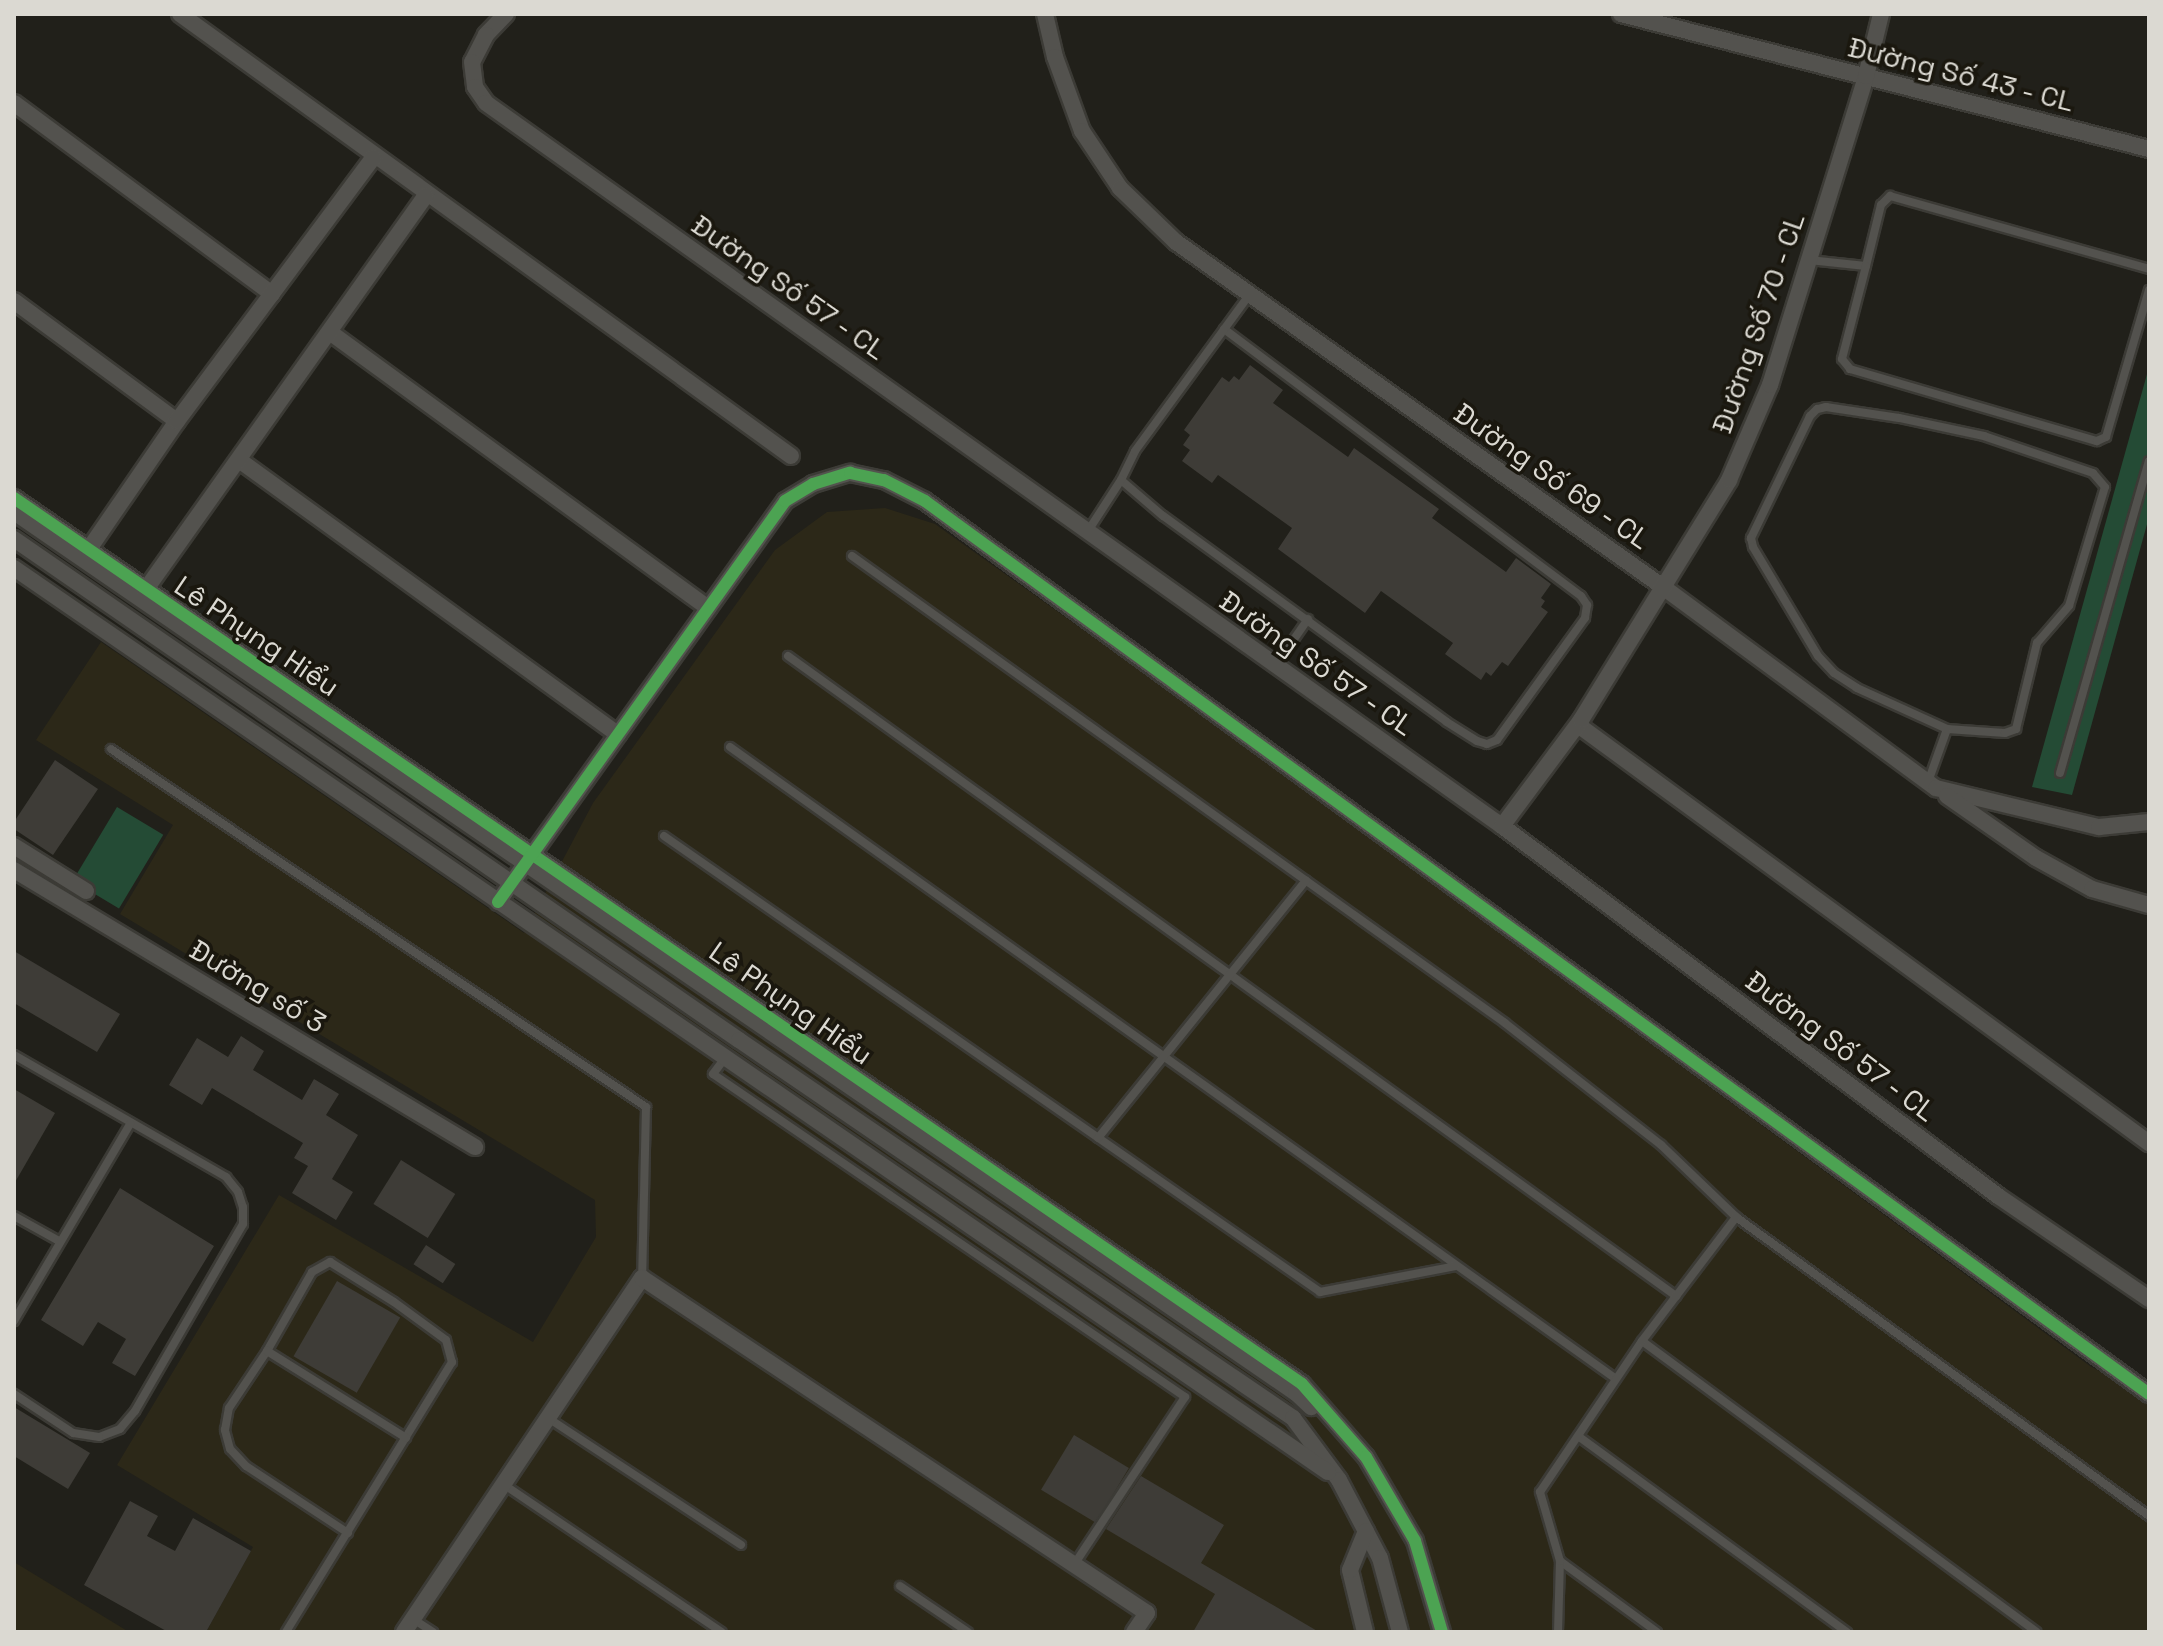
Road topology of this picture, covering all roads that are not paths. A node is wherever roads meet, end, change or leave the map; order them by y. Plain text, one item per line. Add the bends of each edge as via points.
1 (180, 14) edge
2 (506, 14) edge
3 (1045, 14) edge
4 (1621, 14) edge
5 (1881, 14) edge
6 (1866, 76) junction
7 (14, 103) edge
8 (2149, 149) edge
9 (374, 157) junction
10 (426, 195) junction
11 (1809, 260) junction
12 (1866, 266) junction
13 (2149, 269) edge
14 (2149, 290) edge
15 (272, 294) junction
16 (1250, 294) junction
17 (14, 301) edge
18 (1224, 329) junction
19 (331, 333) junction
20 (177, 421) junction
21 (791, 456) dead end
22 (239, 460) junction
23 (2149, 461) edge
24 (1121, 480) junction
25 (14, 498) edge
26 (14, 512) edge
27 (1088, 532) junction
28 (14, 539) edge
29 (89, 549) junction
30 (852, 556) dead end
31 (14, 568) edge
32 (1663, 587) junction
33 (146, 589) junction
34 (708, 608) junction
35 (1308, 619) junction
36 (788, 656) dead end
37 (1276, 666) junction
38 (1578, 725) junction
39 (1947, 729) junction
40 (618, 734) junction
41 (730, 747) dead end
42 (111, 749) dead end
43 (2060, 773) dead end
44 (1932, 785) junction
45 (2149, 822) edge
46 (1502, 826) junction
47 (664, 836) dead end
48 (14, 846) edge
49 (529, 859) junction
50 (14, 870) edge
51 (1306, 880) junction
52 (513, 881) junction
53 (86, 891) dead end
54 (498, 902) junction
55 (2149, 905) edge
56 (1231, 975) junction
57 (757, 1016) junction
58 (739, 1040) junction
59 (14, 1055) edge
60 (726, 1058) junction
61 (1164, 1059) junction
62 (130, 1124) junction
63 (1098, 1138) junction
64 (2149, 1143) edge
65 (475, 1147) dead end
66 (14, 1216) edge
67 (1736, 1217) junction
68 (59, 1241) junction
69 (1456, 1266) junction
70 (642, 1278) junction
71 (1676, 1296) junction
72 (2149, 1299) edge
73 (14, 1321) edge
74 (1642, 1341) junction
75 (267, 1351) junction
76 (1616, 1379) junction
77 (14, 1394) edge
78 (2149, 1394) edge
79 (548, 1418) junction
80 (1578, 1436) junction
81 (406, 1438) junction
82 (1339, 1480) junction
83 (503, 1484) junction
84 (2149, 1516) edge
85 (1366, 1531) junction
86 (348, 1533) junction
87 (741, 1545) dead end
88 (1560, 1561) junction
89 (1074, 1565) junction
90 (900, 1586) dead end
91 (409, 1625) edge
92 (286, 1632) edge
93 (433, 1632) edge
94 (722, 1632) edge
95 (968, 1632) edge
96 (1134, 1632) edge
97 (1365, 1632) edge
98 (1400, 1632) edge
99 (1442, 1632) edge
100 (1558, 1632) edge
101 (1657, 1632) edge
102 (1847, 1632) edge
103 (2036, 1632) edge

1 - 9 street
2 - 27 street, Đường Số 57 - CL via 486,35 472,62 475,87 486,103
3 - 16 street, Đường Số 69 - CL via 1082,131 1120,188 1176,242
4 - 6 street, Đường Số 43 - CL
5 - 6 street, Đường Số 70 - CL
6 - 8 street, Đường Số 43 - CL
6 - 11 street, Đường Số 70 - CL
7 - 15 street
9 - 10 street
9 - 15 street
10 - 19 street
10 - 21 street
11 - 12 lane
11 - 32 street, Đường Số 70 - CL via 1770,385 1729,480
12 - 13 lane via 1881,205 1890,196
12 - 14 lane via 1842,359 1850,369 2097,441 2106,437
15 - 20 street
16 - 18 lane
16 - 32 street, Đường Số 69 - CL
17 - 20 street
18 - 24 lane via 1135,451
18 - 35 lane via 1587,605 1585,618 1522,707 1497,740 1487,744 1447,722
19 - 22 street
19 - 34 street
20 - 29 street
22 - 33 street
22 - 40 street
23 - 43 lane
24 - 27 lane
24 - 35 lane
25 - 29 street, Lê Phụng Hiểu
26 - 49 street, Lê Phụng Hiểu
27 - 37 street, Đường Số 57 - CL
28 - 52 street, Lê Phụng Hiểu
29 - 33 street, Lê Phụng Hiểu
30 - 51 lane
31 - 54 street, Lê Phụng Hiểu
32 - 38 street, Đường Số 70 - CL
32 - 44 street, Đường Số 69 - CL
33 - 49 street, Lê Phụng Hiểu
34 - 40 street
34 - 78 street via 785,501 813,484 850,473 884,480 925,501
35 - 37 lane
36 - 56 lane
37 - 46 street, Đường Số 57 - CL
38 - 46 street, Đường Số 70 - CL
38 - 64 street
39 - 39 lane via 2016,729 2037,643 2069,606 2105,487 2093,473 1984,436 1817,409 1751,538 1753,547 1818,656 1834,673
39 - 44 lane
40 - 49 street
41 - 61 lane
42 - 70 lane via 646,1107
44 - 45 street, Đường Số 69 - CL via 2099,827
44 - 55 street via 2036,858 2092,889
46 - 72 street, Đường Số 57 - CL via 1998,1196
47 - 63 lane
48 - 53 street
49 - 52 street
49 - 57 street, Lê Phụng Hiểu
50 - 65 street, Đường số 3
51 - 56 lane
51 - 67 lane via 1505,1023 1661,1145
52 - 54 street
52 - 58 street, Lê Phụng Hiểu
54 - 60 street, Lê Phụng Hiểu
56 - 61 lane
56 - 71 lane
57 - 58 street
57 - 99 street, Lê Phụng Hiểu via 1302,1384 1366,1457 1415,1541
58 - 60 street
58 - 82 street, Lê Phụng Hiểu via 1293,1418
59 - 62 lane
60 - 82 street, Lê Phụng Hiểu
60 - 89 lane via 713,1074 1185,1397
61 - 63 lane
61 - 69 lane
62 - 68 lane
62 - 77 lane via 226,1177 238,1192 243,1224 120,1429 99,1437 73,1433
63 - 69 lane via 1320,1292
66 - 68 lane
67 - 71 lane
67 - 84 lane
68 - 73 lane
69 - 76 lane
70 - 79 street
70 - 89 street
71 - 74 lane
74 - 76 lane
74 - 103 lane
75 - 81 lane
75 - 81 lane via 321,1264 330,1262 394,1302 446,1340 452,1362
75 - 86 lane via 229,1408 225,1430 230,1449 246,1466
76 - 80 lane
79 - 83 street
79 - 87 lane
80 - 88 lane via 1540,1492
80 - 102 lane
81 - 86 lane
82 - 85 street, Lê Phụng Hiểu
83 - 91 street
83 - 94 lane
85 - 97 street via 1350,1570
85 - 98 street, Lê Phụng Hiểu via 1380,1558
86 - 92 lane
88 - 100 lane
88 - 101 lane
89 - 96 street via 1147,1613
90 - 95 lane
91 - 93 lane

